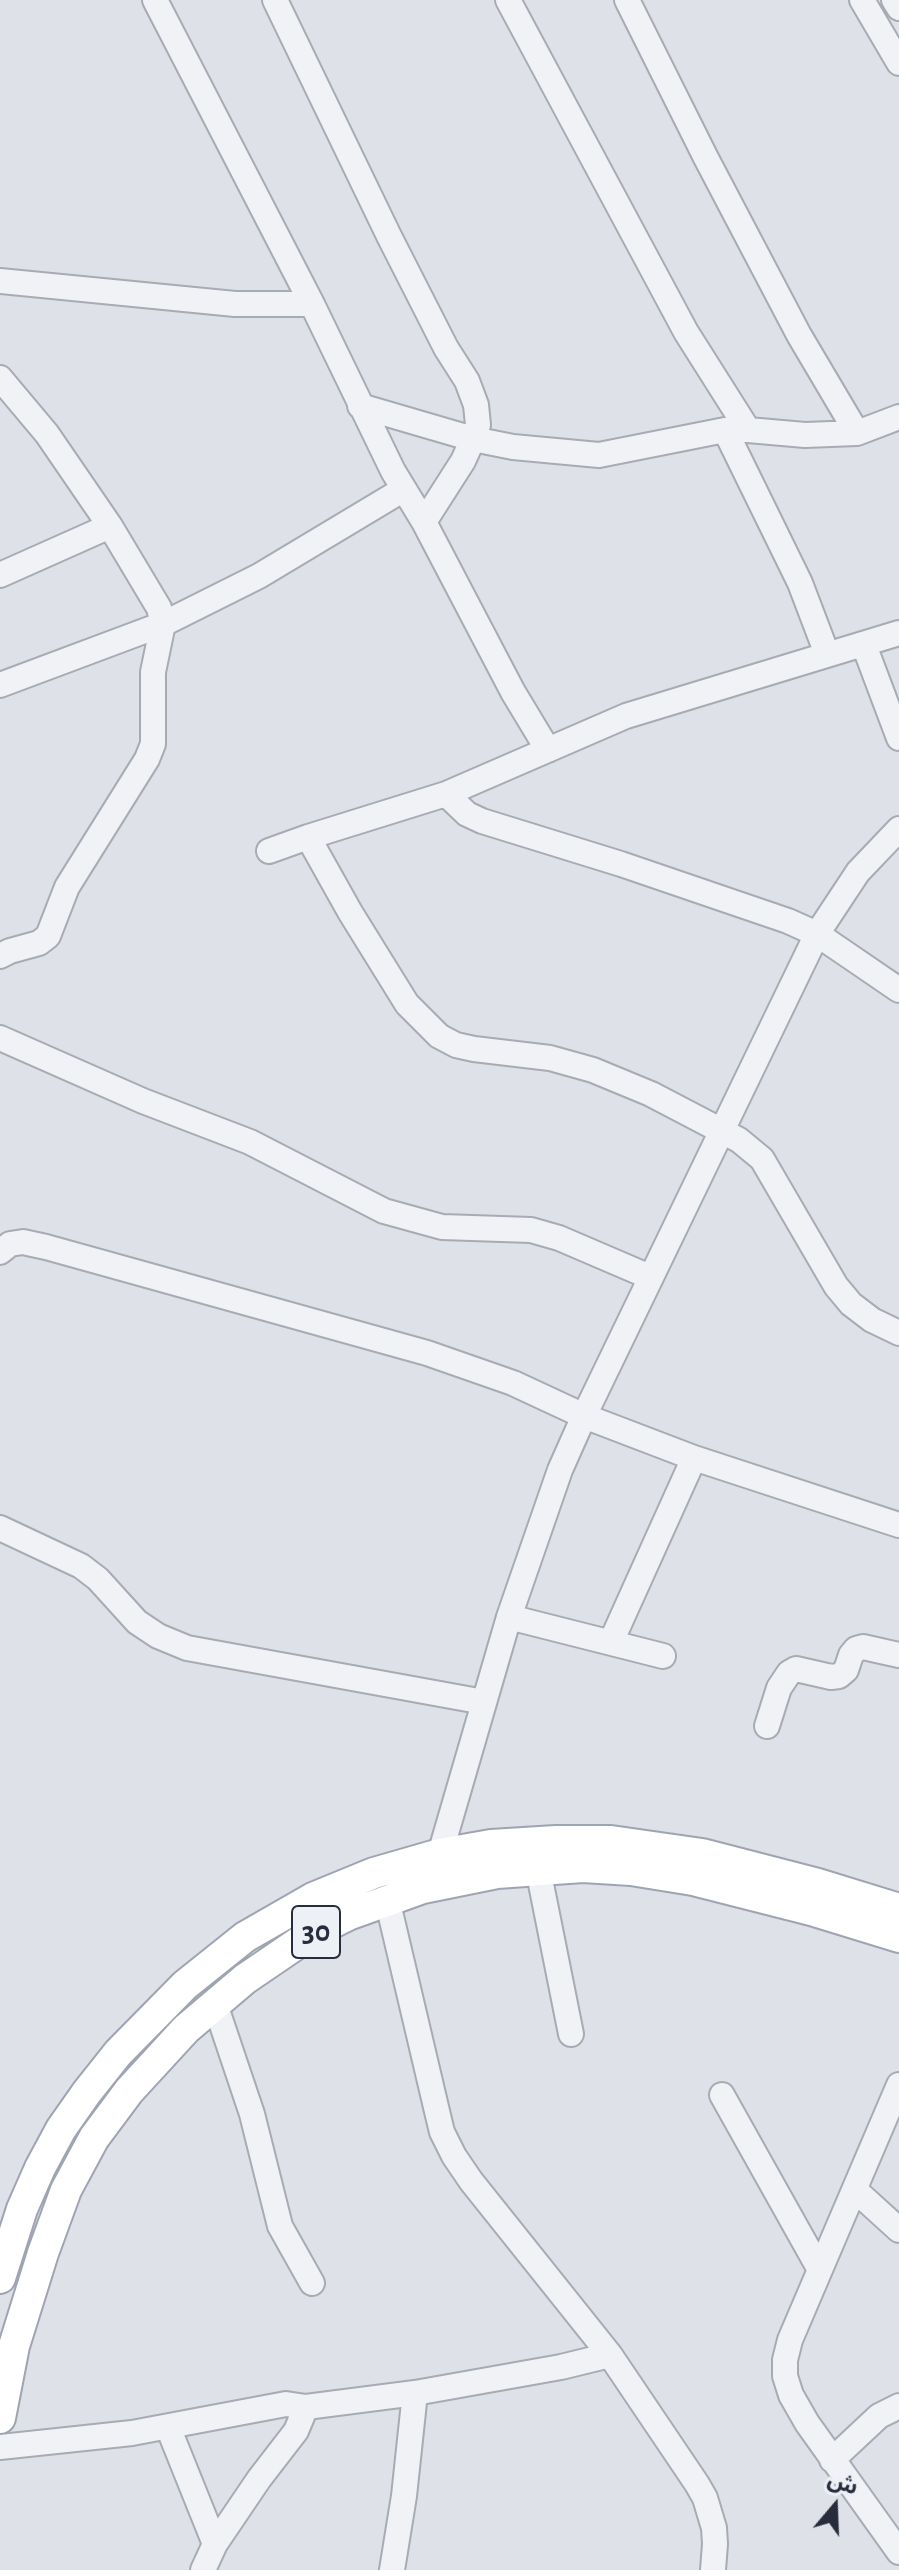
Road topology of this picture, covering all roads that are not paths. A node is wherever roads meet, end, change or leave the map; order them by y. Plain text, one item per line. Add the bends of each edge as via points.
1 (155, 0) edge
2 (275, 0) edge
3 (508, 0) edge
4 (627, 0) edge
5 (862, 0) edge
6 (894, 0) edge
7 (899, 8) edge
8 (899, 63) edge
9 (0, 281) edge
10 (312, 304) junction
11 (0, 378) edge
12 (360, 406) junction
13 (899, 417) edge
14 (737, 430) junction
15 (857, 433) junction
16 (473, 439) junction
17 (404, 489) junction
18 (424, 522) junction
19 (110, 526) junction
20 (0, 575) edge
21 (163, 624) junction
22 (899, 633) edge
23 (864, 645) junction
24 (827, 654) junction
25 (0, 685) edge
26 (899, 738) edge
27 (548, 750) junction
28 (446, 794) junction
29 (899, 829) edge
30 (308, 837) junction
31 (269, 851) dead end
32 (817, 934) junction
33 (0, 956) edge
34 (899, 990) edge
35 (0, 1038) edge
36 (721, 1131) junction
37 (0, 1252) edge
38 (650, 1277) junction
39 (899, 1333) edge
40 (584, 1416) junction
41 (694, 1458) junction
42 (899, 1525) edge
43 (0, 1528) edge
44 (509, 1617) junction
45 (611, 1642) junction
46 (899, 1655) edge
47 (663, 1656) dead end
48 (484, 1702) junction
49 (767, 1726) dead end
50 (440, 1854) junction
51 (538, 1869) junction
52 (387, 1899) junction
53 (836, 1904) junction
54 (899, 1909) edge
55 (899, 1937) edge
56 (215, 2004) junction
57 (571, 2034) dead end
58 (899, 2085) edge
59 (722, 2095) dead end
60 (855, 2190) junction
61 (899, 2230) edge
62 (820, 2270) junction
63 (0, 2278) edge
64 (312, 2283) dead end
65 (610, 2355) junction
66 (415, 2393) junction
67 (899, 2406) edge
68 (306, 2407) junction
69 (0, 2418) edge
70 (168, 2427) junction
71 (0, 2447) edge
72 (832, 2460) junction
73 (215, 2544) junction
74 (899, 2555) edge
75 (203, 2570) edge
76 (392, 2570) edge
77 (713, 2570) edge
78 (889, 2570) edge

1 - 10 street
2 - 16 street via 467,381 476,405
3 - 14 street
4 - 15 street via 799,335
5 - 8 street
6 - 7 street
9 - 10 street via 235,304
10 - 12 street
11 - 19 street via 47,434
12 - 16 street
12 - 17 street
13 - 15 street
14 - 15 street
14 - 16 street via 599,455
14 - 24 street
16 - 18 street
17 - 18 street
17 - 21 street via 259,576
18 - 27 street
19 - 20 street
19 - 21 street via 159,608
21 - 25 street
21 - 33 street via 153,672 153,744 147,759 67,887 48,936
22 - 23 street
23 - 24 street
23 - 26 street
24 - 27 street via 626,716
27 - 28 street
28 - 30 street
28 - 32 street via 482,821
29 - 32 street via 858,872
30 - 31 street
30 - 36 street via 407,1004 439,1036 465,1047 550,1058 593,1070
32 - 34 street
32 - 36 street
35 - 38 street via 250,1142 384,1211 442,1227 531,1230
36 - 38 street
36 - 39 street via 762,1159 851,1304
37 - 40 street via 23,1242 292,1315 469,1367
38 - 40 street
40 - 41 street
40 - 44 street
41 - 42 street
41 - 45 street
43 - 48 street via 81,1566 137,1622 187,1648
44 - 45 street
44 - 48 street
45 - 47 street
46 - 49 street via 863,1647 851,1655 839,1676 796,1669 779,1688
48 - 50 street
50 - 53 main road, 30 via 491,1845 611,1841 702,1854
50 - 63 main road, 30 via 313,1898 245,1937 185,1985 118,2053 61,2129 22,2209
51 - 52 main road, 30 via 462,1879
51 - 53 main road, 30 via 660,1874 755,1895
51 - 57 street
52 - 56 main road, 30 via 314,1932
52 - 65 street via 442,2132 471,2181
53 - 54 main road, 30
53 - 55 main road, 30
56 - 64 street via 252,2114 280,2226
56 - 69 main road, 30 via 129,2091 80,2163 20,2326
58 - 60 street
59 - 62 street
60 - 61 street
60 - 62 street
62 - 72 street via 790,2340 785,2376 791,2395
65 - 66 street
65 - 77 street via 705,2498 714,2528
66 - 68 street
66 - 76 street
67 - 72 street via 879,2416
68 - 70 street via 275,2406
68 - 73 street via 296,2431
70 - 71 street
70 - 73 street
72 - 74 street
73 - 75 street
74 - 78 street

